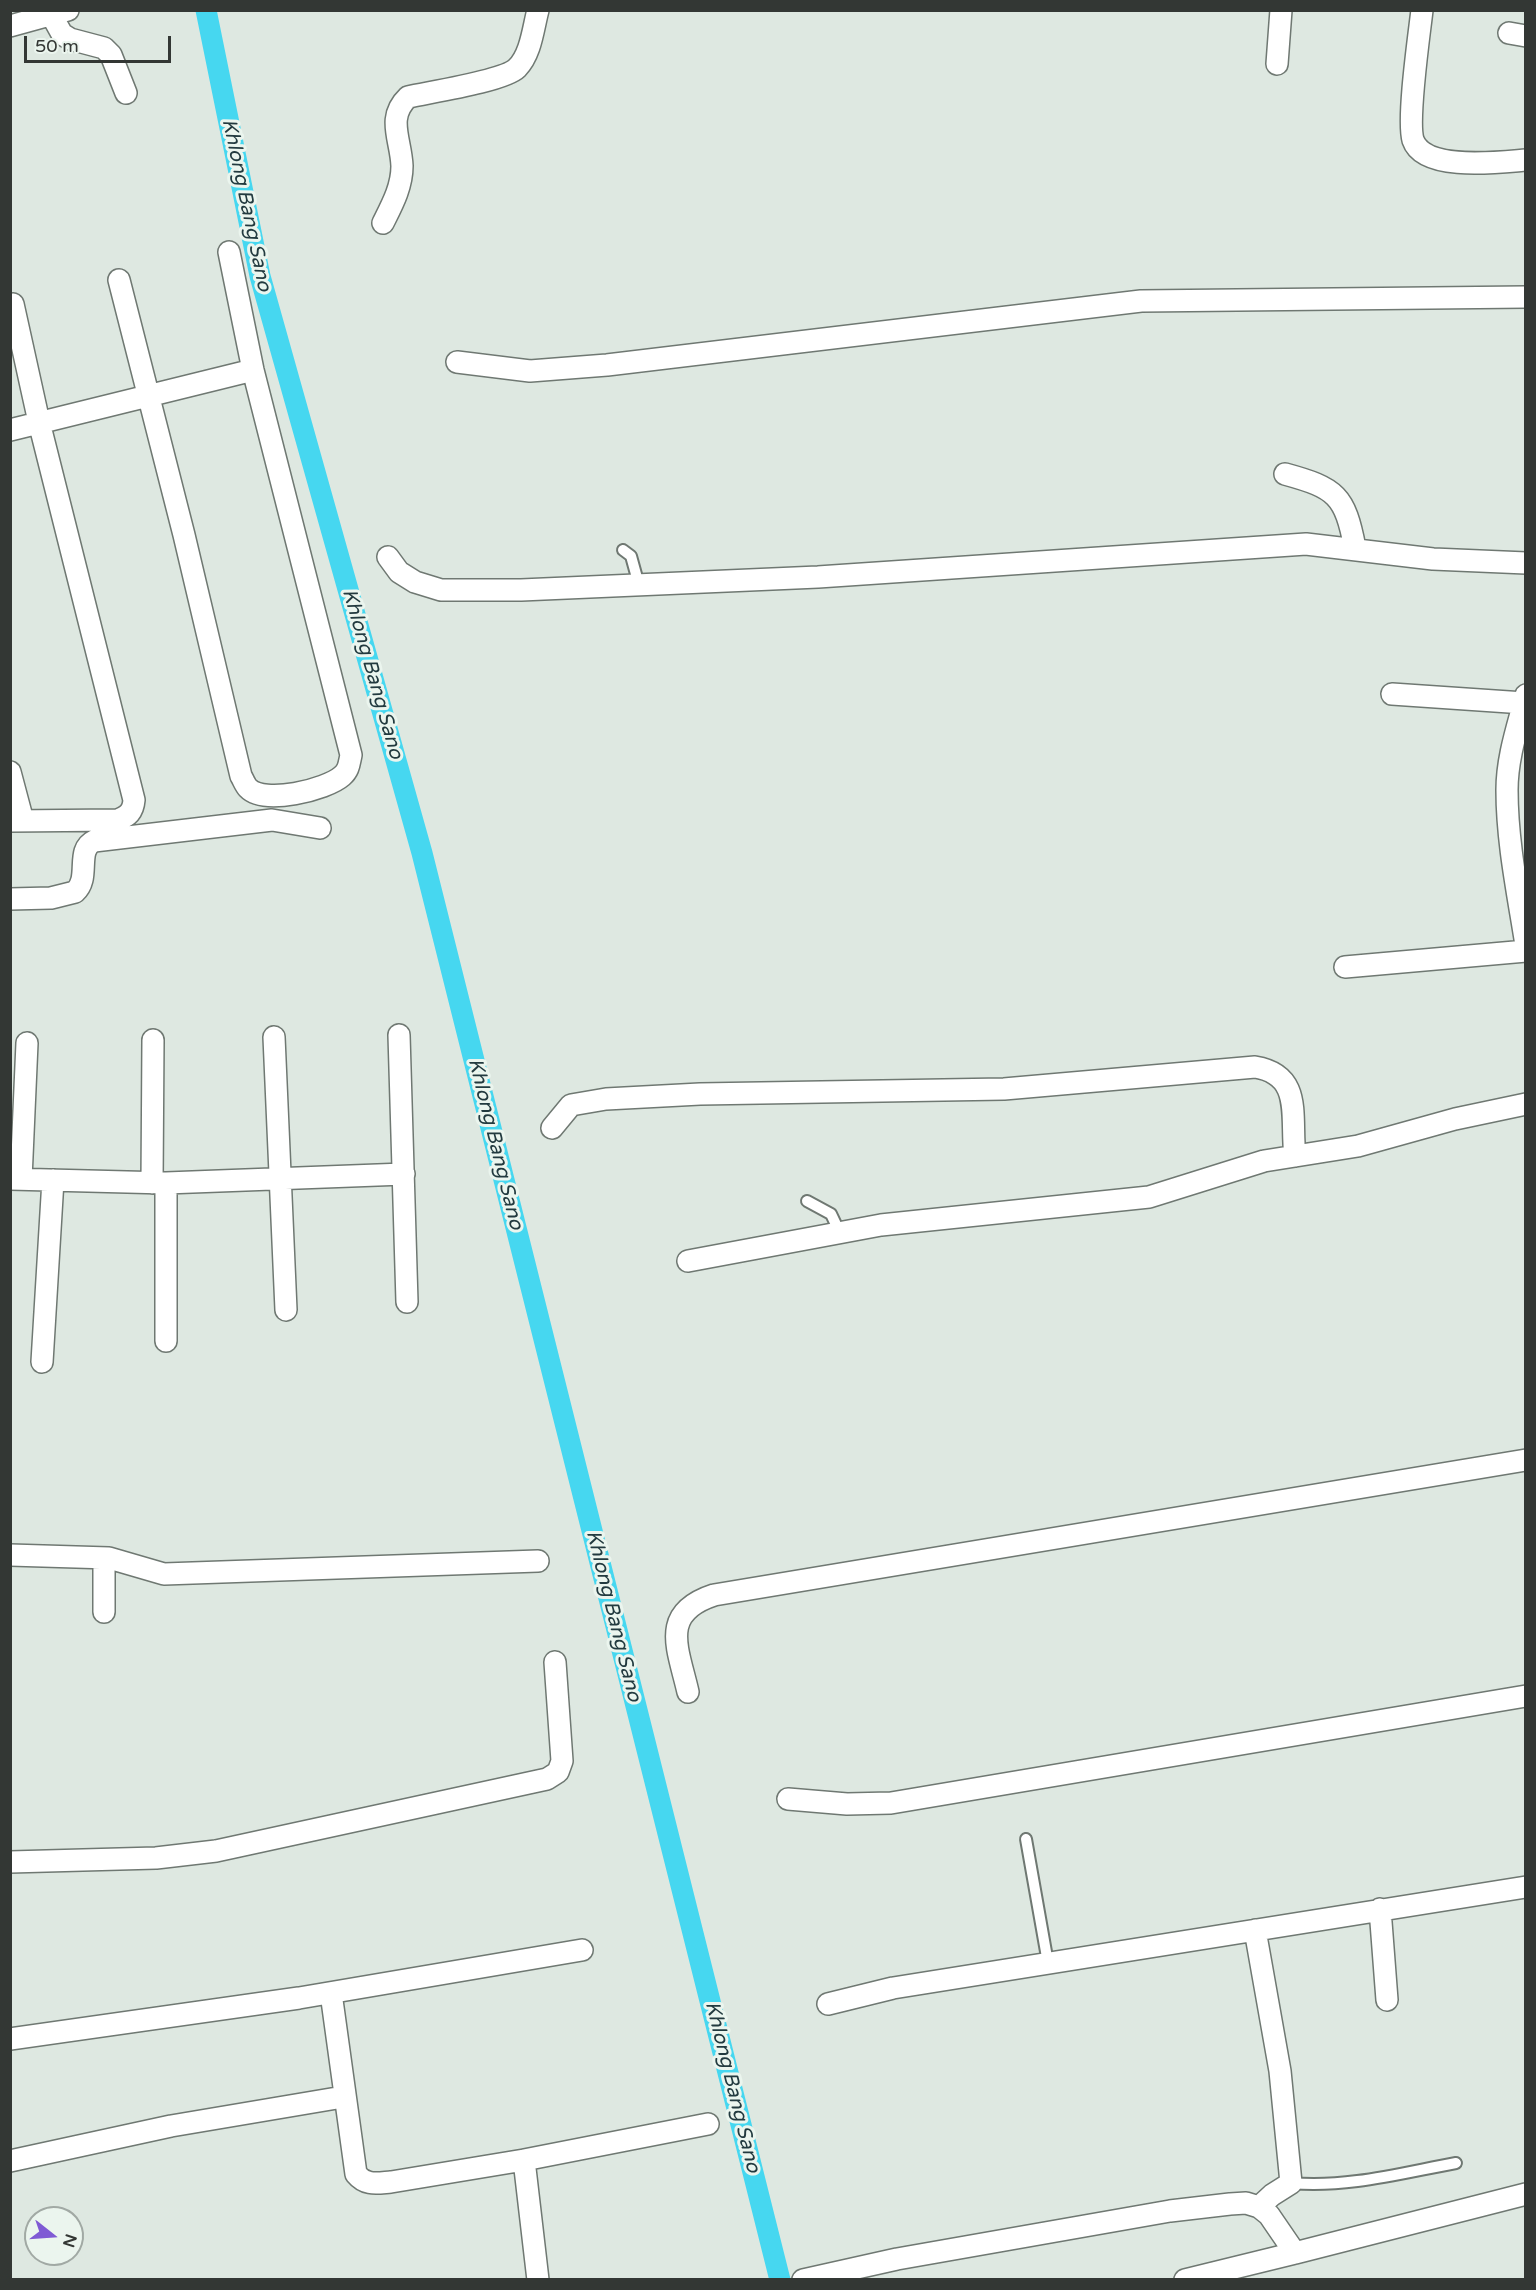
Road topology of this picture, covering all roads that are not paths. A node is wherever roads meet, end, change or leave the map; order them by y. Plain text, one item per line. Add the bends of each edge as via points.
1 (538, 10) edge
2 (1281, 10) edge
3 (1422, 10) edge
4 (60, 13) edge
5 (10, 26) edge
6 (1277, 63) dead end
7 (126, 93) dead end
8 (1526, 160) edge
9 (383, 223) dead end
10 (229, 252) dead end
11 (119, 280) dead end
12 (1526, 297) edge
13 (13, 303) dead end
14 (456, 362) dead end
15 (254, 370) junction
16 (147, 396) junction
17 (39, 422) junction
18 (10, 429) edge
19 (1284, 474) dead end
20 (1355, 548) junction
21 (623, 550) dead end
22 (388, 557) dead end
23 (1526, 563) edge
24 (639, 585) junction
25 (1392, 694) dead end
26 (1525, 699) edge
27 (10, 772) edge
28 (17, 821) edge
29 (320, 828) dead end
30 (10, 899) edge
31 (1526, 945) edge
32 (1526, 951) edge
33 (1345, 967) dead end
34 (399, 1035) dead end
35 (274, 1036) dead end
36 (153, 1040) dead end
37 (27, 1043) dead end
38 (1526, 1104) edge
39 (552, 1128) dead end
40 (1295, 1156) junction
41 (404, 1174) junction
42 (280, 1178) junction
43 (16, 1179) edge
44 (53, 1180) junction
45 (159, 1183) junction
46 (807, 1201) dead end
47 (840, 1233) junction
48 (688, 1261) dead end
49 (407, 1302) dead end
50 (286, 1310) dead end
51 (166, 1341) dead end
52 (42, 1362) dead end
53 (1526, 1460) edge
54 (10, 1555) edge
55 (104, 1558) junction
56 (538, 1561) dead end
57 (104, 1612) dead end
58 (555, 1662) dead end
59 (688, 1692) dead end
60 (1526, 1696) edge
61 (788, 1799) dead end
62 (1026, 1839) dead end
63 (10, 1862) edge
64 (1526, 1887) edge
65 (1380, 1909) junction
66 (1255, 1930) junction
67 (582, 1950) dead end
68 (1048, 1963) junction
69 (331, 1993) junction
70 (1387, 2000) dead end
71 (828, 2004) dead end
72 (10, 2039) edge
73 (344, 2097) junction
74 (708, 2124) dead end
75 (524, 2160) junction
76 (10, 2161) edge
77 (1456, 2163) dead end
78 (1291, 2183) junction
79 (1526, 2194) edge
80 (1259, 2207) junction
81 (1295, 2253) junction
82 (811, 2278) edge
83 (538, 2280) edge
84 (1185, 2280) edge

1 - 9 street via 525,57 516,69 501,76 408,97 400,104 395,116 402,166 399,188
2 - 6 street
3 - 8 street via 1413,110 1414,141 1420,150 1443,161 1459,163
4 - 5 street
4 - 7 street via 62,34 104,48 111,55
10 - 15 street
11 - 16 street
12 - 14 street via 1141,301 607,365 530,371
13 - 17 street
15 - 16 street
15 - 16 street via 351,755 349,768 341,777 309,792 258,795 247,788 241,776
16 - 17 street
17 - 18 street
17 - 28 street via 134,800 128,816 118,820
19 - 20 street via 1323,485 1334,494 1350,520
20 - 23 street via 1424,558
20 - 24 street via 1283,545 1014,565
21 - 24 lane via 630,556
22 - 24 street via 399,572 415,582 441,590
25 - 26 street
26 - 31 street via 1509,763 1507,789
27 - 28 street
29 - 30 street via 272,820 94,841 85,850 82,881 75,892 59,897
32 - 33 street
34 - 41 street
35 - 42 street
36 - 45 street
37 - 43 street
38 - 40 street via 1358,1146
39 - 40 street via 571,1106 606,1099 1004,1089 1255,1067 1283,1078 1290,1090
40 - 47 street via 1264,1161 1149,1197 973,1214
41 - 42 street
41 - 49 street
42 - 45 street
42 - 50 street
43 - 44 street
44 - 45 street
44 - 52 street
45 - 51 street
46 - 47 lane via 831,1214
47 - 48 street
53 - 59 street via 714,1594 696,1600 678,1621 676,1636
54 - 55 street
55 - 56 street via 164,1575
55 - 57 street
58 - 63 street via 562,1761 558,1772 547,1779 216,1851 156,1858
60 - 61 street via 891,1803
62 - 68 lane
64 - 65 street
65 - 66 street
65 - 70 street
66 - 68 street
66 - 78 street via 1280,2071
67 - 69 street
68 - 71 street via 893,1988
69 - 72 street
69 - 73 street
73 - 75 street via 356,2174 362,2181 391,2182
73 - 76 street via 171,2126
74 - 75 street
75 - 83 street
77 - 78 lane via 1359,2182
78 - 80 street
79 - 81 street
80 - 81 street
80 - 82 street via 1246,2203 1170,2211
81 - 84 street

